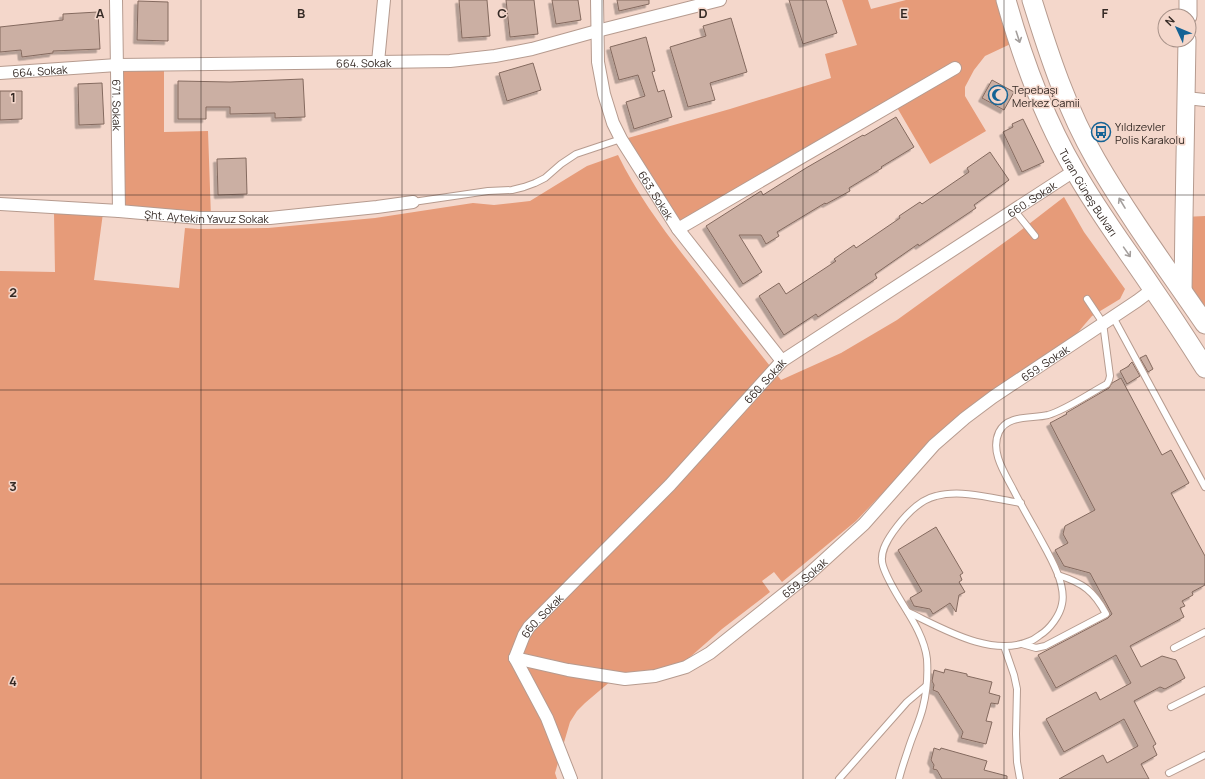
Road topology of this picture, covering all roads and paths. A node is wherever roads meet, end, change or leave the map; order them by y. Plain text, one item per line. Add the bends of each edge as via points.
1 (116, 0) edge
2 (384, 0) edge
3 (597, 0) edge
4 (720, 0) edge
5 (1006, 0) edge
6 (1032, 0) edge
7 (597, 31) junction
8 (1187, 48) edge
9 (378, 62) junction
10 (117, 65) junction
11 (956, 68) dead end
12 (0, 72) edge
13 (1186, 98) junction
14 (1205, 100) edge
15 (621, 139) junction
16 (1074, 171) junction
17 (413, 202) joint
18 (0, 204) edge
19 (1014, 210) junction
20 (119, 211) junction
21 (678, 229) junction
22 (1035, 236) dead end
23 (1153, 289) junction
24 (1184, 293) junction
25 (1087, 299) dead end
26 (1108, 320) junction
27 (1205, 324) edge
28 (782, 361) junction
29 (1205, 368) edge
30 (1205, 487) edge
31 (1020, 503) junction
32 (1058, 575) junction
33 (908, 612) junction
34 (1205, 632) edge
35 (1022, 644) junction
36 (1004, 646) junction
37 (1174, 648) dead end
38 (515, 658) junction
39 (926, 686) junction
40 (1205, 690) edge
41 (1171, 707) dead end
42 (1205, 755) edge
43 (1169, 772) dead end
44 (571, 779) edge
45 (839, 779) edge
46 (899, 779) edge
47 (1020, 779) edge

1 - 10 street, 671. Sokak
2 - 9 street
3 - 7 street, 663. Sokak
4 - 7 street, 664. Sokak
5 -> 16 main road, Turan Güneş Bulvarı via 1039,94
24 -> 6 main road, Turan Güneş Bulvarı via 1129,215 1096,159 1062,90
7 - 9 street, 664. Sokak via 532,49 495,56 450,61
7 - 15 street, 663. Sokak via 598,62 604,94
8 - 13 main road
9 - 10 street, 664. Sokak
10 - 12 street, 664. Sokak
10 - 20 street, 671. Sokak
11 - 21 street
13 - 14 street
13 - 24 main road
15 - 17 lane via 576,154 545,178 524,187
15 - 21 street, 663. Sokak
16 - 19 street, 660. Sokak
16 -> 23 main road, Turan Güneş Bulvarı
17 - 20 street, Şht. Aytekin Yavuz Sokak via 270,218 199,218
18 - 20 street, Şht. Aytekin Yavuz Sokak
19 - 22 lane
19 - 28 street, 660. Sokak
21 - 28 street, 663. Sokak
23 - 26 street, 659. Sokak
23 - 29 main road, Turan Güneş Bulvarı
24 - 27 main road, Turan Güneş Bulvarı
25 - 26 lane
26 - 30 lane
26 - 31 lane via 1110,376 1107,384 1048,415 1008,422 1000,431 996,449 998,460
26 - 38 street, 659. Sokak via 993,396 965,418 934,445 864,524 809,574 710,653 686,667 656,676 624,678 568,670
28 - 38 street, 660. Sokak via 670,485 529,627
31 - 32 lane
31 - 33 lane via 976,495 935,496 921,503 902,520 887,541 882,558 890,580
32 - 35 lane via 1063,594 1059,613 1043,633
32 - 35 lane via 1084,586 1094,595 1106,614 1045,646 1036,648
33 - 36 lane via 959,636
33 - 39 lane via 925,645 928,679
34 - 37 lane
35 - 36 lane
36 - 47 lane via 1018,689 1016,734
38 - 44 street via 547,718
39 - 45 lane via 907,702
39 - 46 lane via 923,708
40 - 41 lane
42 - 43 lane

